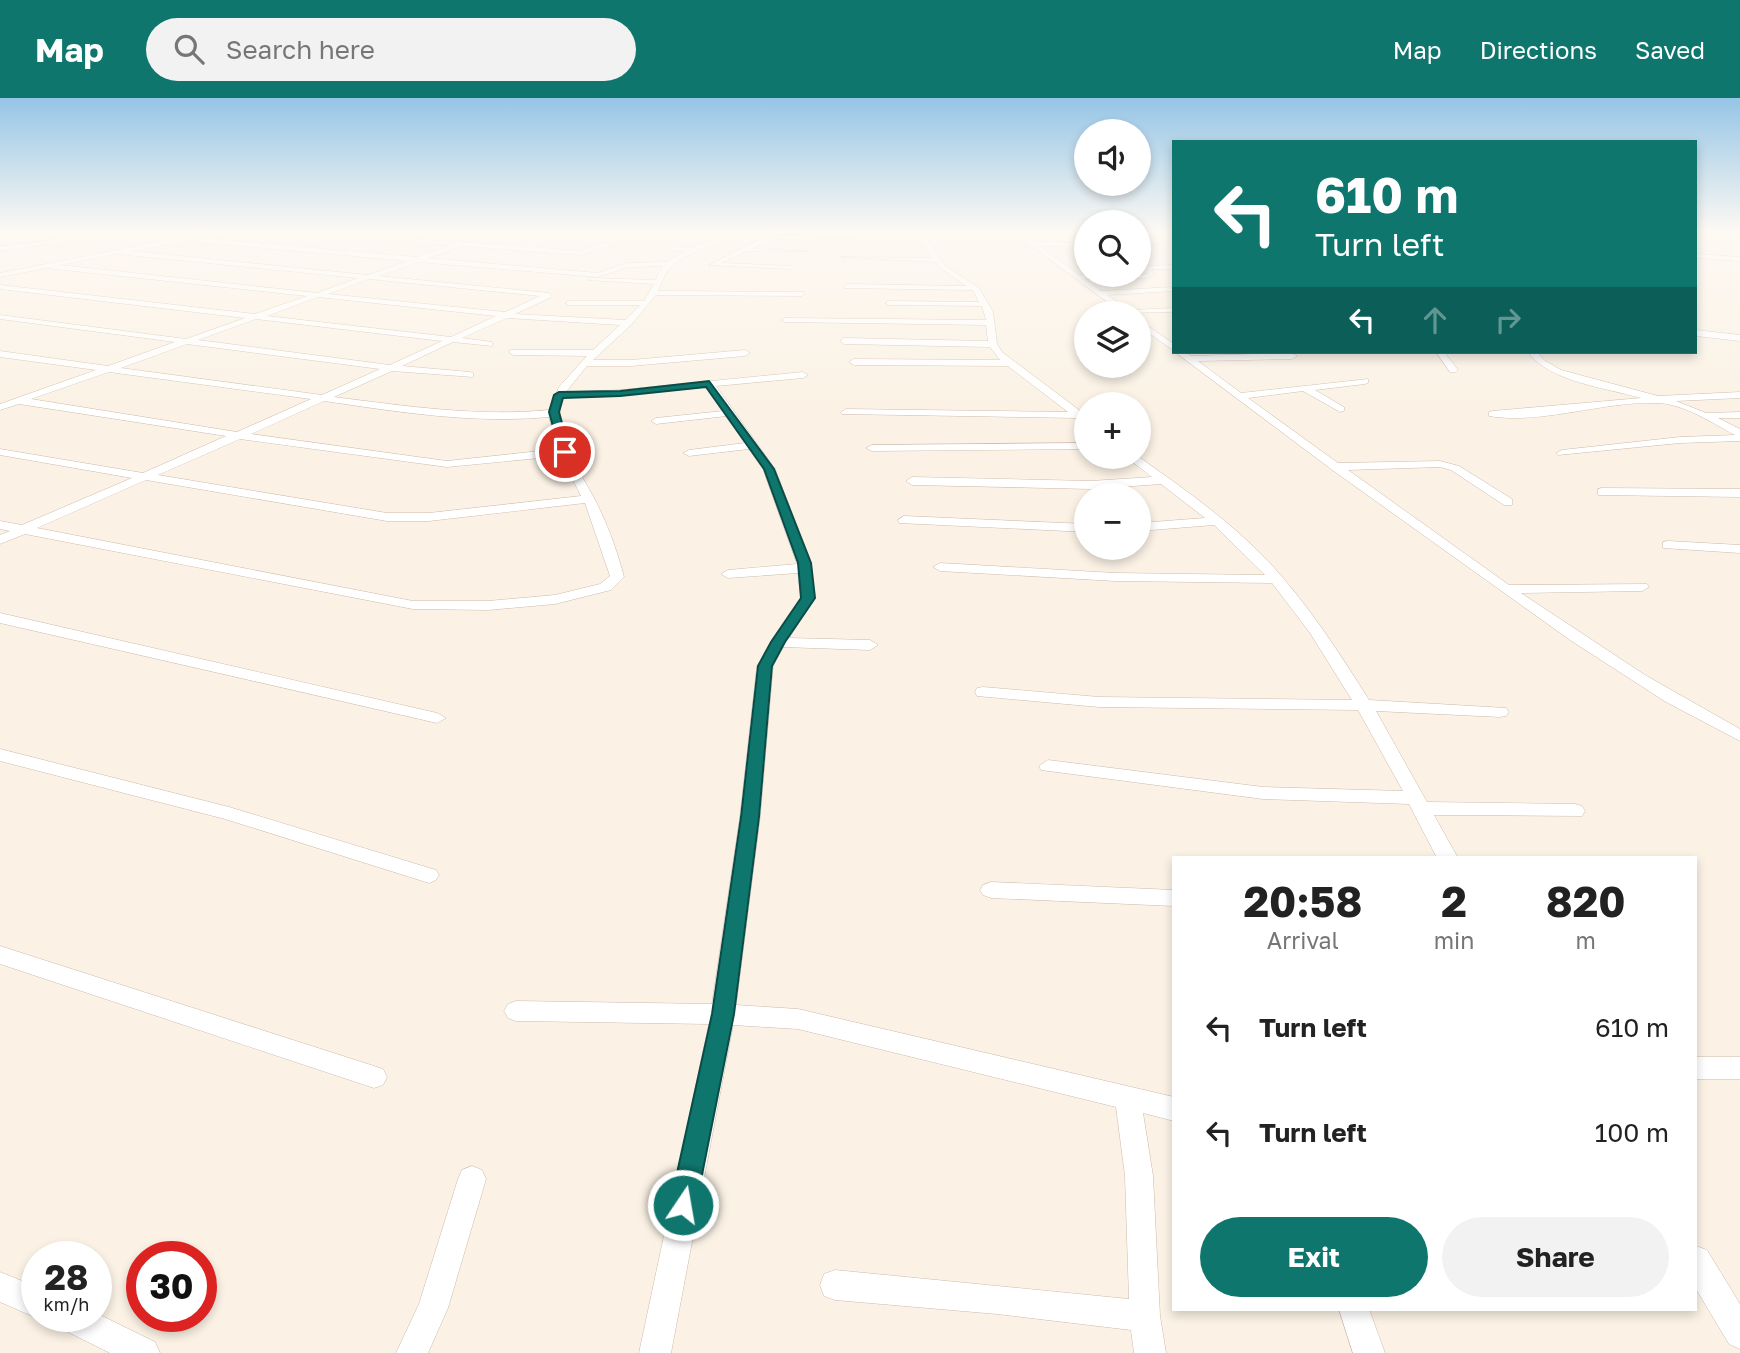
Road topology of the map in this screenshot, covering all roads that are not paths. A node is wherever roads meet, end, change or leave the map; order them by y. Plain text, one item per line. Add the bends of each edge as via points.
1 (31, 291) edge
2 (276, 291) edge
3 (331, 291) edge
4 (505, 291) edge
5 (654, 291) edge
6 (730, 291) edge
7 (977, 291) edge
8 (1097, 291) edge
9 (1145, 291) edge
10 (1100, 293) junction
11 (802, 294) dead end
12 (318, 295) junction
13 (569, 303) dead end
14 (646, 303) junction
15 (889, 303) dead end
16 (984, 303) junction
17 (1172, 310) edge
18 (507, 315) junction
19 (0, 317) edge
20 (258, 317) junction
21 (785, 320) dead end
22 (628, 323) junction
23 (992, 323) junction
24 (1151, 331) edge
25 (1697, 334) edge
26 (1740, 338) edge
27 (453, 339) junction
28 (190, 341) junction
29 (845, 341) dead end
30 (489, 344) dead end
31 (993, 344) junction
32 (1172, 347) edge
33 (513, 352) dead end
34 (597, 353) junction
35 (745, 353) dead end
36 (0, 354) edge
37 (1441, 354) edge
38 (1534, 354) edge
39 (1184, 356) edge
40 (1292, 356) dead end
41 (854, 362) dead end
42 (586, 363) junction
43 (1009, 363) junction
44 (110, 368) junction
45 (391, 368) junction
46 (1452, 370) dead end
47 (470, 375) dead end
48 (803, 375) dead end
49 (1365, 382) dead end
50 (709, 384) junction
51 (1305, 388) junction
52 (559, 395) junction
53 (1239, 396) junction
54 (1740, 396) edge
55 (0, 397) edge
56 (322, 398) junction
57 (1661, 399) junction
58 (18, 400) junction
59 (0, 407) edge
60 (1340, 409) dead end
61 (1074, 411) edge
62 (554, 412) junction
63 (846, 412) dead end
64 (729, 413) junction
65 (1493, 414) dead end
66 (1706, 415) junction
67 (1740, 415) edge
68 (1074, 418) edge
69 (656, 421) dead end
70 (238, 435) junction
71 (1740, 435) edge
72 (752, 445) junction
73 (1074, 446) edge
74 (872, 449) dead end
75 (0, 452) edge
76 (565, 452) junction
77 (689, 453) dead end
78 (1562, 453) dead end
79 (1335, 467) junction
80 (1148, 469) edge
81 (141, 478) junction
82 (1163, 480) junction
83 (912, 481) dead end
84 (1602, 492) dead end
85 (1740, 493) edge
86 (589, 499) junction
87 (1508, 502) dead end
88 (904, 520) dead end
89 (1218, 521) junction
90 (0, 525) edge
91 (1151, 526) edge
92 (1074, 527) edge
93 (23, 530) junction
94 (0, 540) edge
95 (1668, 545) dead end
96 (1740, 549) edge
97 (940, 567) dead end
98 (805, 568) junction
99 (728, 574) dead end
100 (1276, 579) junction
101 (1642, 587) dead end
102 (1505, 589) junction
103 (0, 618) edge
104 (778, 642) junction
105 (870, 645) dead end
106 (982, 692) dead end
107 (1362, 705) junction
108 (1500, 712) dead end
109 (437, 718) dead end
110 (1740, 736) edge
111 (0, 755) edge
112 (1048, 766) dead end
113 (1418, 803) junction
114 (1575, 811) dead end
115 (1447, 856) edge
116 (429, 875) dead end
117 (991, 890) dead end
118 (1172, 898) edge
119 (0, 955) edge
120 (516, 1011) dead end
121 (723, 1014) junction
122 (1697, 1069) edge
123 (1739, 1070) edge
124 (374, 1077) dead end
125 (1128, 1098) junction
126 (1172, 1109) edge
127 (472, 1179) dead end
128 (1697, 1263) edge
129 (835, 1285) dead end
130 (0, 1287) edge
131 (21, 1296) edge
132 (1355, 1311) edge
133 (1145, 1316) junction
134 (102, 1332) edge
135 (1740, 1333) edge
136 (145, 1353) edge
137 (412, 1353) edge
138 (654, 1353) edge
139 (1150, 1353) edge
140 (1369, 1353) edge

1 - 20 street
2 - 12 street
3 - 12 street
4 - 18 street via 548,295
5 - 14 street
6 - 11 street
7 - 16 street
8 - 10 street
9 - 10 street
10 - 17 street via 1127,313
12 - 18 street
12 - 20 street
13 - 14 street
14 - 22 street
15 - 16 street
16 - 23 street
18 - 22 street
18 - 27 street
19 - 28 street
20 - 27 street
20 - 28 street
21 - 23 street
22 - 34 street
23 - 31 street
24 - 32 street
25 - 26 street
27 - 30 street
27 - 45 street
28 - 44 street
28 - 45 street
29 - 31 street
31 - 43 street
33 - 34 street
34 - 42 street
35 - 42 street
36 - 44 street
37 - 46 street
38 - 57 street via 1558,372
39 - 40 street
39 - 53 street
41 - 43 street
42 - 52 street
43 - 61 street
44 - 56 street
44 - 58 street
45 - 47 street
45 - 56 street
48 - 50 street
49 - 51 street
50 - 52 street
50 - 64 street
51 - 53 street
51 - 60 street
52 - 62 street
53 - 79 street
54 - 57 street
55 - 58 street
56 - 62 street via 482,417
56 - 70 street
57 - 65 street
57 - 66 street
58 - 59 street
58 - 70 street
62 - 76 street
63 - 68 street
64 - 69 street
64 - 72 street
66 - 67 street
66 - 71 street
70 - 76 street via 447,464
70 - 81 street
71 - 78 street
72 - 77 street
72 - 98 street via 769,469
73 - 74 street
75 - 81 street
76 - 86 street
79 - 87 street via 1440,464 1455,468
79 - 102 street
80 - 82 street
81 - 86 street via 387,517 429,517
81 - 93 street
82 - 83 street via 1080,485
82 - 89 street
84 - 85 street
86 - 93 street via 612,557 614,583 588,593 473,607 413,605
88 - 92 street
89 - 91 street
89 - 100 street
90 - 93 street
93 - 94 street
95 - 96 street
97 - 100 street via 1115,577
98 - 99 street
98 - 104 street via 808,598
100 - 107 street
101 - 102 street
102 - 110 street via 1613,664
103 - 109 street
104 - 105 street
104 - 121 street via 765,666
106 - 107 street via 1099,702
107 - 108 street
107 - 113 street
111 - 116 street via 229,814
112 - 113 street via 1263,793
113 - 114 street
113 - 115 street
117 - 118 street
119 - 124 street
120 - 121 street
121 - 125 street via 798,1019
121 - 138 street
122 - 123 street
125 - 126 street
125 - 133 street via 1139,1176
127 - 137 street via 433,1308
128 - 135 street
129 - 133 street
130 - 131 street
132 - 140 street
133 - 139 street
134 - 136 street

